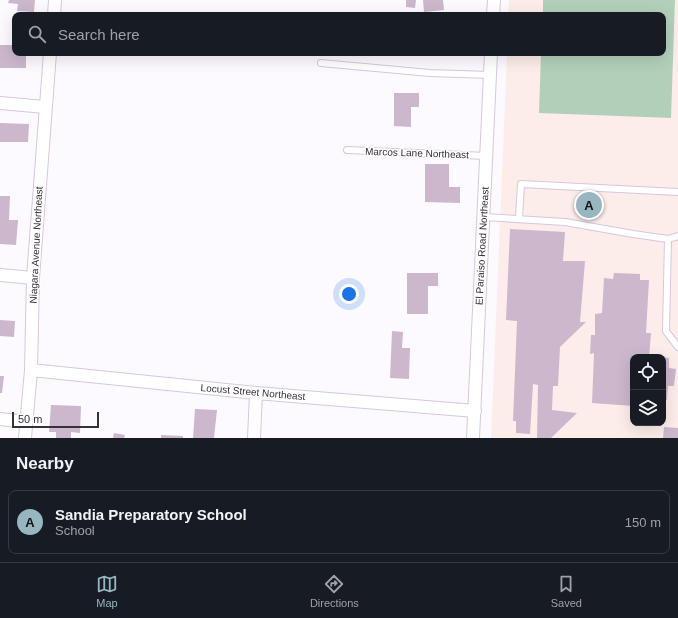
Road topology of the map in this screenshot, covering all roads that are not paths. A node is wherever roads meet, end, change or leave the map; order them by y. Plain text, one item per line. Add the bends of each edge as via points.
1 (55, 0) edge
2 (494, 0) edge
3 (54, 12) edge
4 (493, 12) edge
5 (50, 56) edge
6 (491, 56) edge
7 (321, 63) dead end
8 (490, 75) junction
9 (0, 103) edge
10 (45, 107) junction
11 (347, 150) dead end
12 (487, 156) junction
13 (678, 192) edge
14 (484, 217) junction
15 (519, 218) junction
16 (678, 236) edge
17 (668, 239) junction
18 (0, 275) edge
19 (33, 278) junction
20 (678, 347) edge
21 (31, 370) junction
22 (256, 393) junction
23 (474, 411) junction
24 (0, 419) edge
25 (26, 422) junction
26 (25, 438) edge
27 (254, 438) edge
28 (473, 438) edge

1 - 3 street
2 - 4 street
5 - 10 street, Niagara Avenue Northeast
6 - 8 street, El Paraiso Road Northeast
7 - 8 lane via 430,73
8 - 12 street, El Paraiso Road Northeast
9 - 10 street
10 - 19 street, Niagara Avenue Northeast
11 - 12 lane, Marcos Lane Northeast
12 - 14 street, El Paraiso Road Northeast
13 - 15 lane via 522,184
14 - 15 lane
14 - 23 street, El Paraiso Road Northeast
15 - 17 lane via 565,222
16 - 17 lane
17 - 20 lane via 666,331
18 - 19 street
19 - 21 street, Niagara Avenue Northeast
21 - 22 street, Locust Street Northeast
21 - 25 street, Niagara Avenue Northeast
22 - 23 street, Locust Street Northeast
22 - 27 street
23 - 28 street, El Paraiso Road Northeast
24 - 25 street
25 - 26 street, Niagara Avenue Northeast

